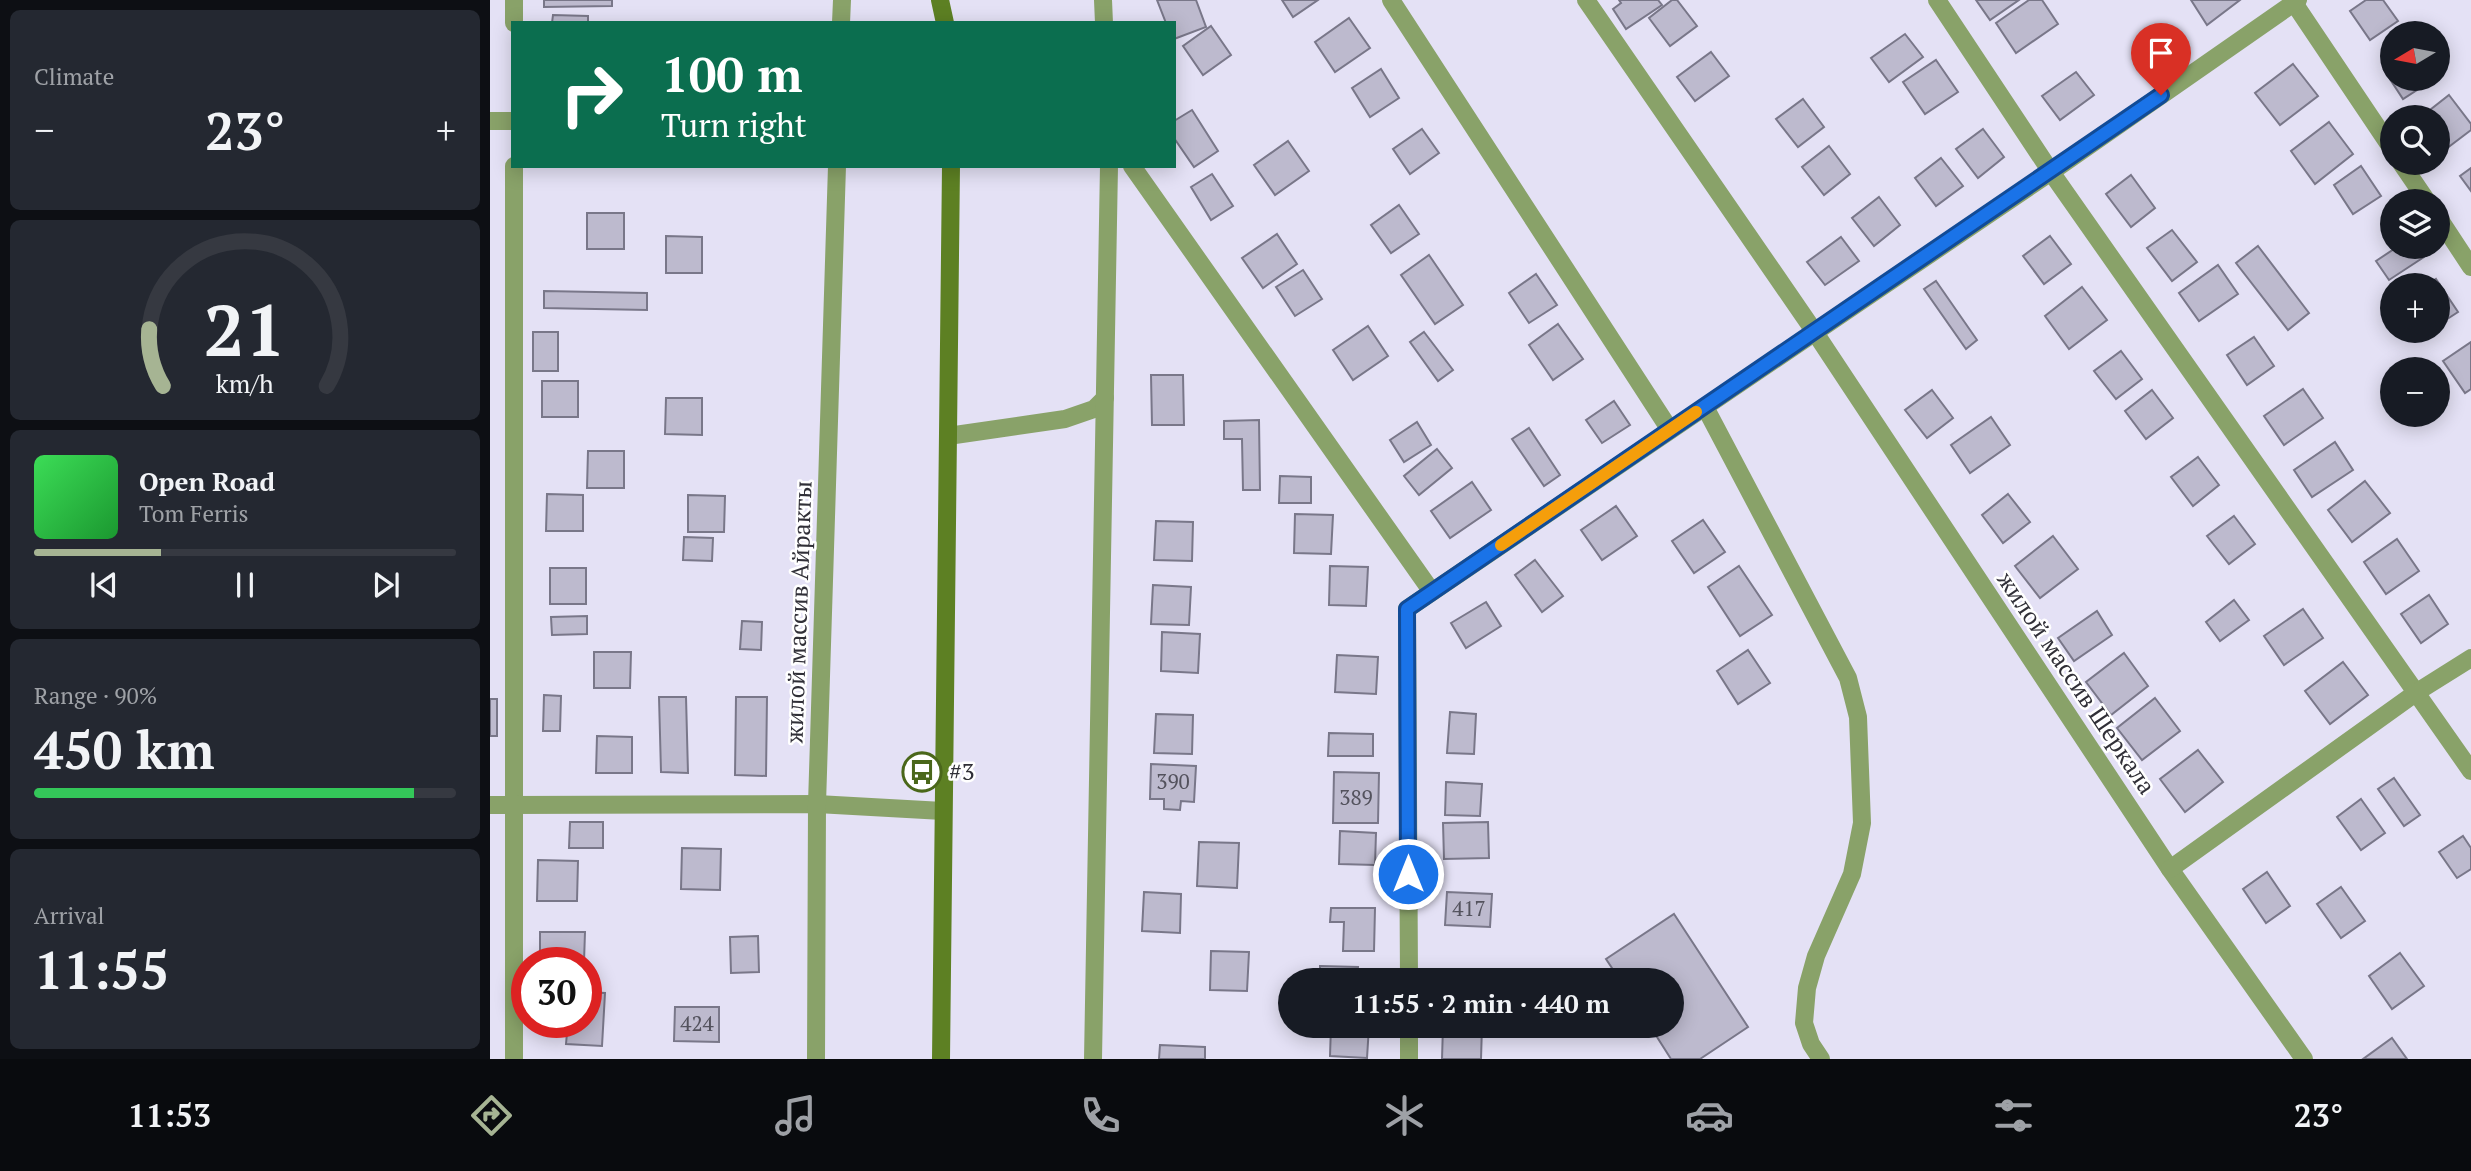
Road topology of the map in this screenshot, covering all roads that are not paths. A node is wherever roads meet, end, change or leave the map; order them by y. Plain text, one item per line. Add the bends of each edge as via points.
1 (514, 0) edge
2 (842, 0) edge
3 (940, 0) edge
4 (1103, 0) edge
5 (1391, 0) edge
6 (1586, 0) edge
7 (1937, 0) edge
8 (2295, 1) edge
9 (514, 21) edge
10 (841, 21) edge
11 (945, 21) edge
12 (1104, 21) edge
13 (490, 121) edge
14 (511, 121) edge
15 (2380, 131) edge
16 (514, 168) edge
17 (837, 168) edge
18 (951, 168) edge
19 (1109, 168) edge
20 (1133, 168) edge
21 (2051, 172) junction
22 (2450, 235) edge
23 (2471, 267) edge
24 (1814, 331) junction
25 (1105, 398) junction
26 (1705, 407) junction
27 (1670, 430) junction
28 (948, 436) junction
29 (1432, 592) junction
30 (2471, 658) edge
31 (2417, 692) junction
32 (2471, 771) edge
33 (817, 804) junction
34 (490, 805) edge
35 (514, 805) junction
36 (943, 811) junction
37 (2170, 869) junction
38 (1409, 968) edge
39 (1409, 1038) edge
40 (514, 1059) edge
41 (816, 1059) edge
42 (942, 1059) edge
43 (1093, 1059) edge
44 (1409, 1059) edge
45 (1821, 1059) edge
46 (2304, 1059) edge

1 - 9 street
2 - 10 street
3 - 11 main road
4 - 12 street
5 - 27 street
6 - 24 street, жилой массив Шеркала
7 - 21 street
8 - 15 street
8 - 21 street
13 - 14 street
16 - 35 street
17 - 33 street, жилой массив Айракты
18 - 28 main road
19 - 25 street
20 - 29 street
21 - 24 street
21 - 31 street
22 - 23 street
24 - 26 street
24 - 37 street, жилой массив Шеркала
25 - 28 street via 1094,409 1065,419
25 - 43 street
26 - 27 street
26 - 45 street via 1848,678 1857,717 1862,823 1852,874 1807,988 1804,1023
27 - 29 street
28 - 36 main road
29 - 38 street via 1407,609
30 - 31 street
31 - 32 street
31 - 37 street
33 - 35 street
33 - 36 street
33 - 41 street, жилой массив Айракты
34 - 35 street
35 - 40 street
36 - 42 main road
37 - 46 street, жилой массив Шеркала
39 - 44 street

